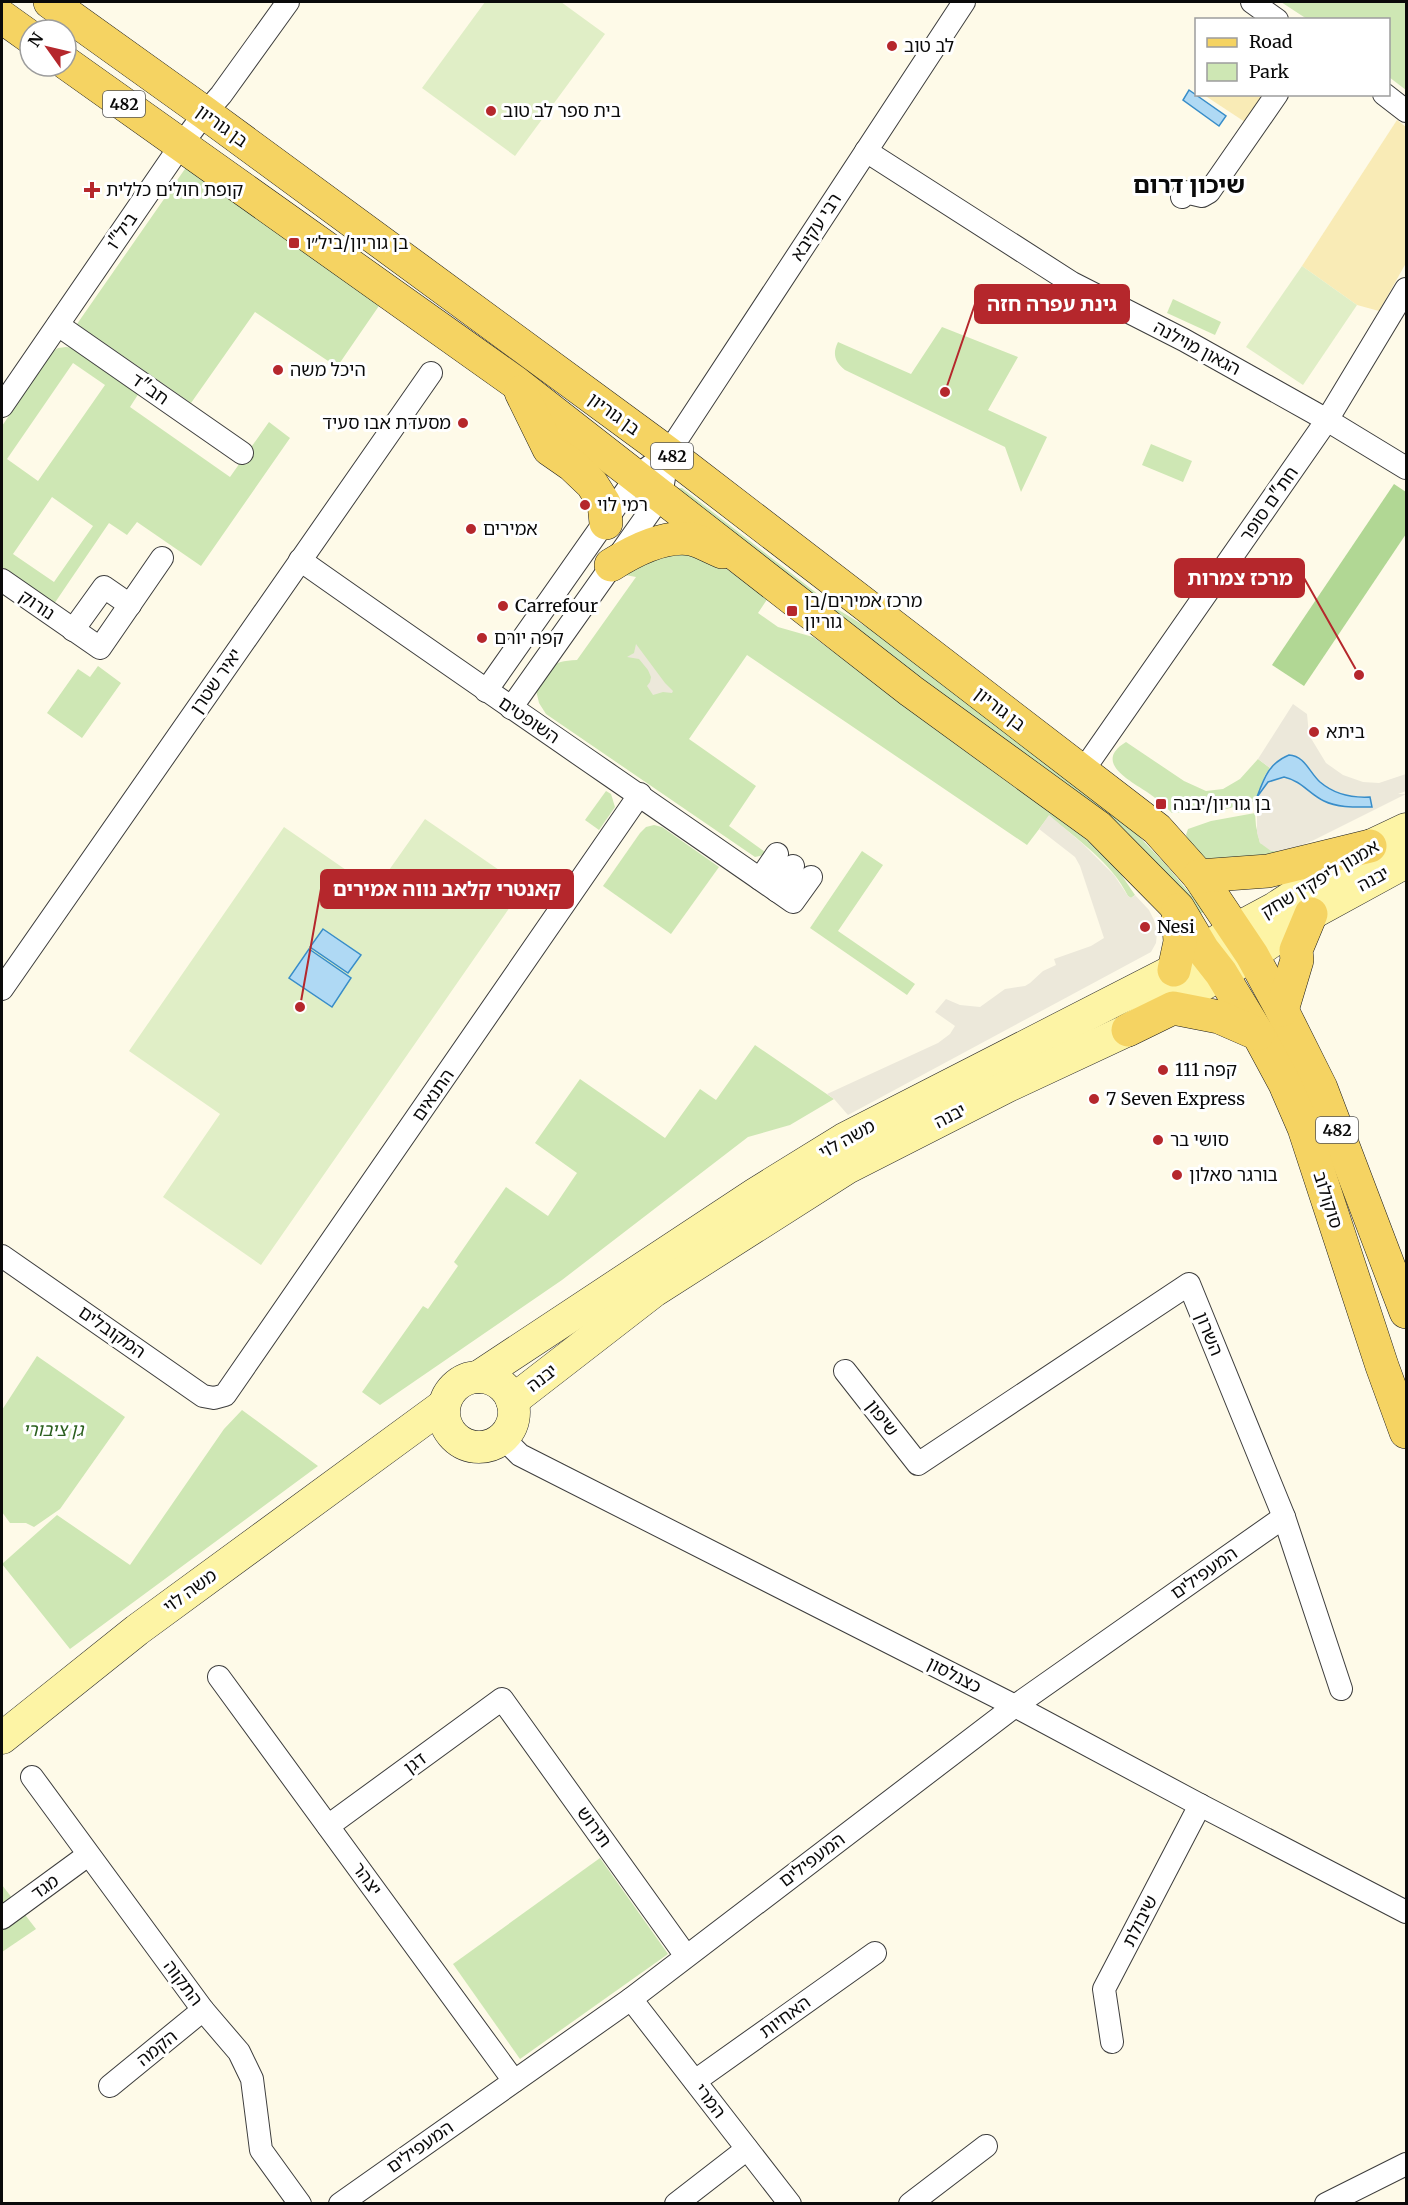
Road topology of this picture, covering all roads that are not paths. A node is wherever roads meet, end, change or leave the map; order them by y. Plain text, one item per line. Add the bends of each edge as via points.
1 (50, 2) edge
2 (288, 2) edge
3 (964, 2) edge
4 (1251, 2) edge
5 (2, 17) edge
6 (1274, 18) edge
7 (18, 28) edge
8 (78, 71) edge
9 (1276, 96) edge
10 (1386, 96) edge
11 (1407, 111) edge
12 (205, 113) junction
13 (182, 145) junction
14 (866, 151) junction
15 (1182, 197) dead end
16 (1407, 289) edge
17 (58, 325) junction
18 (431, 374) dead end
19 (516, 383) junction
20 (2, 406) edge
21 (1327, 420) junction
22 (242, 453) dead end
23 (668, 453) junction
24 (1407, 468) edge
25 (649, 486) junction
26 (606, 523) junction
27 (162, 558) dead end
28 (300, 560) junction
29 (748, 562) junction
30 (611, 565) junction
31 (2, 580) edge
32 (130, 605) junction
33 (73, 630) junction
34 (486, 691) junction
35 (511, 708) junction
36 (1082, 772) junction
37 (640, 794) junction
38 (1407, 829) edge
39 (1370, 846) junction
40 (1407, 862) edge
41 (1198, 876) junction
42 (769, 885) junction
43 (1178, 908) junction
44 (1311, 914) junction
45 (1243, 943) junction
46 (1212, 962) junction
47 (1174, 970) junction
48 (2, 989) edge
49 (1282, 1010) junction
50 (1128, 1030) junction
51 (1258, 1034) junction
52 (2, 1256) edge
53 (1407, 1312) edge
54 (845, 1371) dead end
55 (478, 1377) junction
56 (225, 1395) joint
57 (512, 1401) junction
58 (444, 1406) junction
59 (1407, 1432) edge
60 (506, 1435) junction
61 (464, 1444) junction
62 (383, 1449) junction
63 (918, 1464) joint
64 (1284, 1516) junction
65 (219, 1677) dead end
66 (1341, 1689) dead end
67 (501, 1699) joint
68 (1015, 1706) junction
69 (2, 1738) edge
70 (32, 1777) dead end
71 (1200, 1805) junction
72 (328, 1826) junction
73 (88, 1855) junction
74 (1407, 1912) edge
75 (2, 1918) edge
76 (875, 1953) dead end
77 (686, 1956) junction
78 (631, 1999) junction
79 (203, 2010) junction
80 (1112, 2042) dead end
81 (514, 2081) junction
82 (695, 2081) junction
83 (110, 2086) dead end
84 (986, 2146) dead end
85 (747, 2149) junction
86 (1407, 2164) edge
87 (1386, 2176) junction
88 (1407, 2186) edge
89 (300, 2204) edge
90 (340, 2204) edge
91 (676, 2204) edge
92 (790, 2204) edge
93 (910, 2204) edge
94 (1326, 2204) edge

1 - 12 main road, בן גוריון / 482
2 - 12 street, ביל"ו
3 - 14 street, רבי עקיבא
4 - 6 street
5 - 7 main road
8 - 13 main road, בן גוריון / 482
9 - 15 street via 1209,192 1202,196 1185,192
10 - 11 street
12 - 13 street, ביל"ו
12 - 23 main road, בן גוריון / 482
13 - 17 street, ביל"ו
13 - 19 main road, בן גוריון / 482
14 - 21 street, הגאון מוילנה via 1072,283
14 - 23 street, רבי עקיבא
16 - 21 street, חת"ם סופר
17 - 20 street, ביל"ו
17 - 22 street, חב"ד
18 - 28 street, יאיר שטרן
19 - 25 main road, בן גוריון / 482
19 - 26 main road via 549,448 592,484 604,503
21 - 24 street, הגאון מוילנה
21 - 36 street, חת"ם סופר
23 - 25 street
23 - 25 street
23 - 36 main road, בן גוריון / 482
25 - 26 street
25 - 29 main road, בן גוריון / 482
25 - 30 street
26 - 34 street
27 - 32 street, נורוק
28 - 34 street, השופטים
28 - 48 street, יאיר שטרן
29 - 30 main road via 692,539 631,552
29 - 43 main road, בן גוריון / 482 via 911,691 1098,827
30 - 35 street
31 - 33 street, נורוק
32 - 33 street, נורוק via 104,587
32 - 33 street, נורוק via 100,648
34 - 35 street, השופטים
35 - 37 street, השופטים
36 - 41 main road, בן גוריון / 482 via 1157,828
37 - 42 street, השופטים
37 - 56 street, התנאים
38 - 39 street, אמנון ליפקין שחק
39 - 41 main road via 1268,871
39 - 45 street, אמנון ליפקין שחק via 1275,908
40 - 44 street, יבנה
41 - 45 main road, בן גוריון / 482
42 - 42 street, השופטים via 793,902 794,866
43 - 46 main road, בן גוריון / 482
43 - 47 main road via 1180,942
44 - 45 street, יבנה
44 - 49 main road via 1296,950 1297,960
45 - 46 street, יבנה
45 - 49 main road, סוקולוב / 482
46 - 47 street, משה לוי
46 - 50 street, יבנה
46 - 51 main road, סוקולוב / 482
47 - 55 street, משה לוי via 844,1139
49 - 53 main road, סוקולוב / 482 via 1321,1088
50 - 51 main road via 1173,1008 1220,1017
50 - 57 street, יבנה via 847,1168 654,1291
51 - 59 main road, סוקולוב / 482 via 1304,1128
52 - 56 street, המקובלים via 203,1396
54 - 63 street, שיפון
55 - 57 street via 499,1384
55 - 58 street via 457,1386
57 - 60 street via 512,1424
58 - 61 street via 447,1428
58 - 62 street, משה לוי
60 - 61 street via 486,1447
60 - 68 street, כצנלסון via 520,1455
61 - 62 street
62 - 69 street, משה לוי via 137,1630
63 - 64 street, השרון via 1189,1284
64 - 66 street, השרון
64 - 68 street, המעפילים
65 - 72 street, יצהר
67 - 72 street, דגן
67 - 77 street, תירוש
68 - 71 street, כצנלסון
68 - 77 street, המעפילים
70 - 73 street, התקוה
71 - 74 street, כצנלסון
71 - 80 street, שיבולת via 1104,1989
72 - 81 street, יצהר
73 - 75 street, מגד
73 - 79 street, התקוה
76 - 82 street, האחיות
77 - 78 street, המעפילים
78 - 81 street, המעפילים
78 - 82 street, המרי
79 - 83 street, הקמה
79 - 89 street, התקוה via 239,2052 252,2079 261,2150
81 - 90 street, המעפילים
82 - 85 street, המרי
84 - 93 street
85 - 91 street
85 - 92 street, המרי
86 - 87 street
87 - 88 street
87 - 94 street

